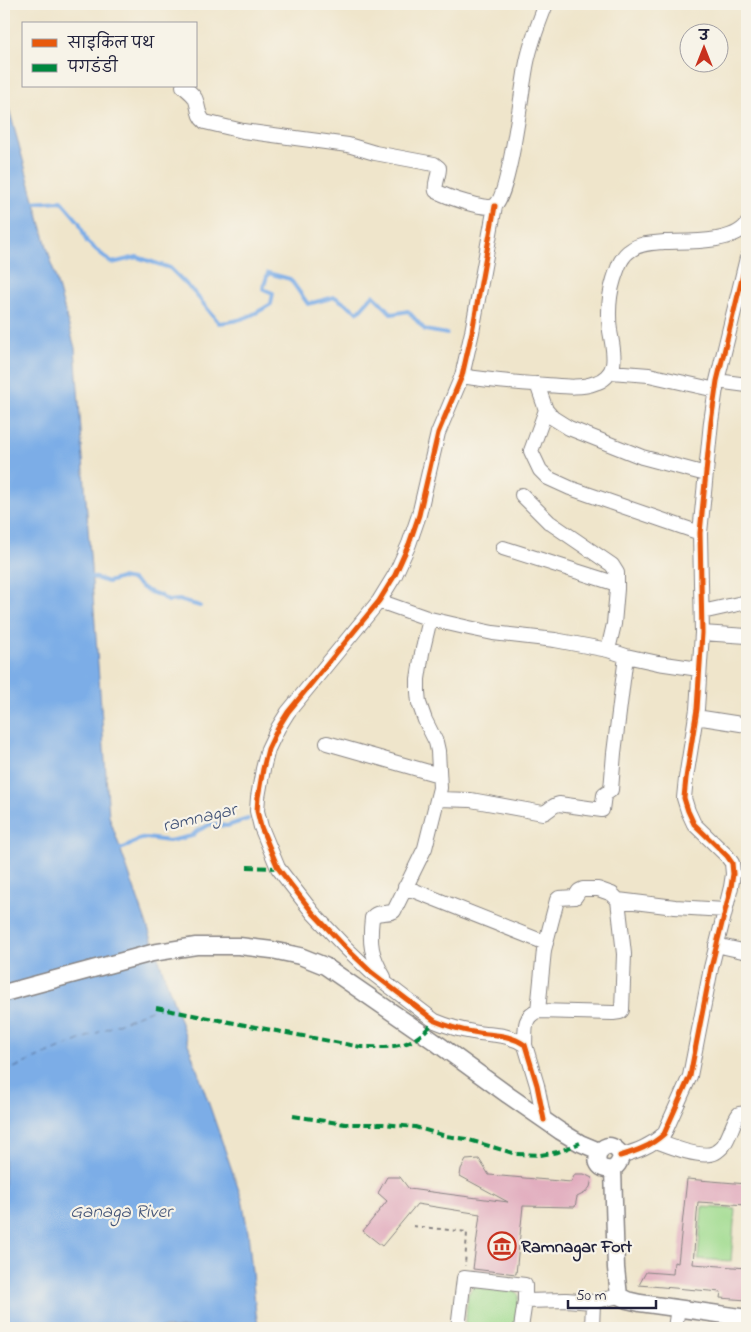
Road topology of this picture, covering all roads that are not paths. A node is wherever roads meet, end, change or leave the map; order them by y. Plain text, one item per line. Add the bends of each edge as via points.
1 (546, 4) edge
2 (185, 88) edge
3 (495, 206) junction
4 (747, 224) edge
5 (747, 258) edge
6 (611, 372) junction
7 (462, 376) junction
8 (537, 384) junction
9 (717, 385) junction
10 (747, 385) edge
11 (546, 410) junction
12 (706, 474) junction
13 (522, 495) dead end
14 (700, 533) junction
15 (503, 548) dead end
16 (617, 584) junction
17 (379, 600) junction
18 (747, 602) edge
19 (702, 612) junction
20 (430, 619) junction
21 (702, 633) junction
22 (747, 636) edge
23 (608, 650) junction
24 (626, 656) junction
25 (699, 669) junction
26 (696, 717) junction
27 (747, 725) edge
28 (326, 743) dead end
29 (439, 775) junction
30 (438, 799) junction
31 (405, 887) junction
32 (618, 900) junction
33 (725, 910) junction
34 (546, 943) junction
35 (716, 945) junction
36 (747, 952) edge
37 (389, 986) junction
38 (4, 994) edge
39 (538, 1011) junction
40 (525, 1045) junction
41 (747, 1112) edge
42 (544, 1120) junction
43 (656, 1141) junction
44 (617, 1162) junction
45 (619, 1296) junction
46 (525, 1301) junction
47 (593, 1302) junction
48 (678, 1308) junction
49 (747, 1318) edge
50 (458, 1328) edge
51 (521, 1328) edge
52 (592, 1328) edge
53 (675, 1328) edge

1 - 3 street via 527,62 506,182
2 - 3 street via 194,96 205,122 348,145 434,164 439,168 435,187 438,193 478,206
3 - 7 street
4 - 6 street via 734,235 640,245 623,256 613,284 609,312 614,354
5 - 9 street
6 - 8 street via 602,380 582,386
6 - 9 street
7 - 8 street
7 - 17 street via 438,433 409,544 396,575
8 - 11 street
9 - 10 street
9 - 12 street
11 - 12 street via 569,428 642,457
11 - 14 street via 530,451 548,478
12 - 14 street
13 - 16 street via 549,522 615,568
14 - 19 street
15 - 16 street
16 - 23 street
17 - 20 street
17 - 37 street via 278,728 268,749 257,811 278,868 346,948
18 - 19 street
19 - 21 street
20 - 23 street via 493,633
20 - 29 street via 419,670 418,692 425,720 436,742
21 - 22 street
21 - 25 street
23 - 24 street
24 - 25 street
24 - 30 street via 611,790 604,795 602,810 559,804 543,813 471,800
25 - 26 street
26 - 27 street
26 - 33 street via 684,798 694,824 732,863 732,887
28 - 29 street
29 - 30 street
30 - 31 street via 425,848
31 - 34 street
31 - 37 street via 394,911 375,914 372,918 371,950
32 - 33 street
32 - 34 street via 598,889 583,889 575,897 558,899
32 - 39 street via 624,954 623,1006 620,1012
33 - 35 street
34 - 39 street
35 - 36 street
35 - 43 street via 690,1076 664,1134
37 - 40 street via 435,1021 473,1032 502,1035
38 - 42 main road via 152,953 196,946 239,946 300,956 325,966
39 - 40 street via 528,1018
40 - 42 street
41 - 43 street via 736,1117 732,1131 716,1153 705,1155 684,1151
42 - 44 main road via 599,1151 598,1162 607,1170
43 - 44 street
44 - 45 main road via 616,1268
45 - 47 street
45 - 48 main road via 640,1303
46 - 47 street
46 - 50 street via 525,1284 464,1278
46 - 51 street
47 - 52 street
48 - 49 main road
48 - 53 street

